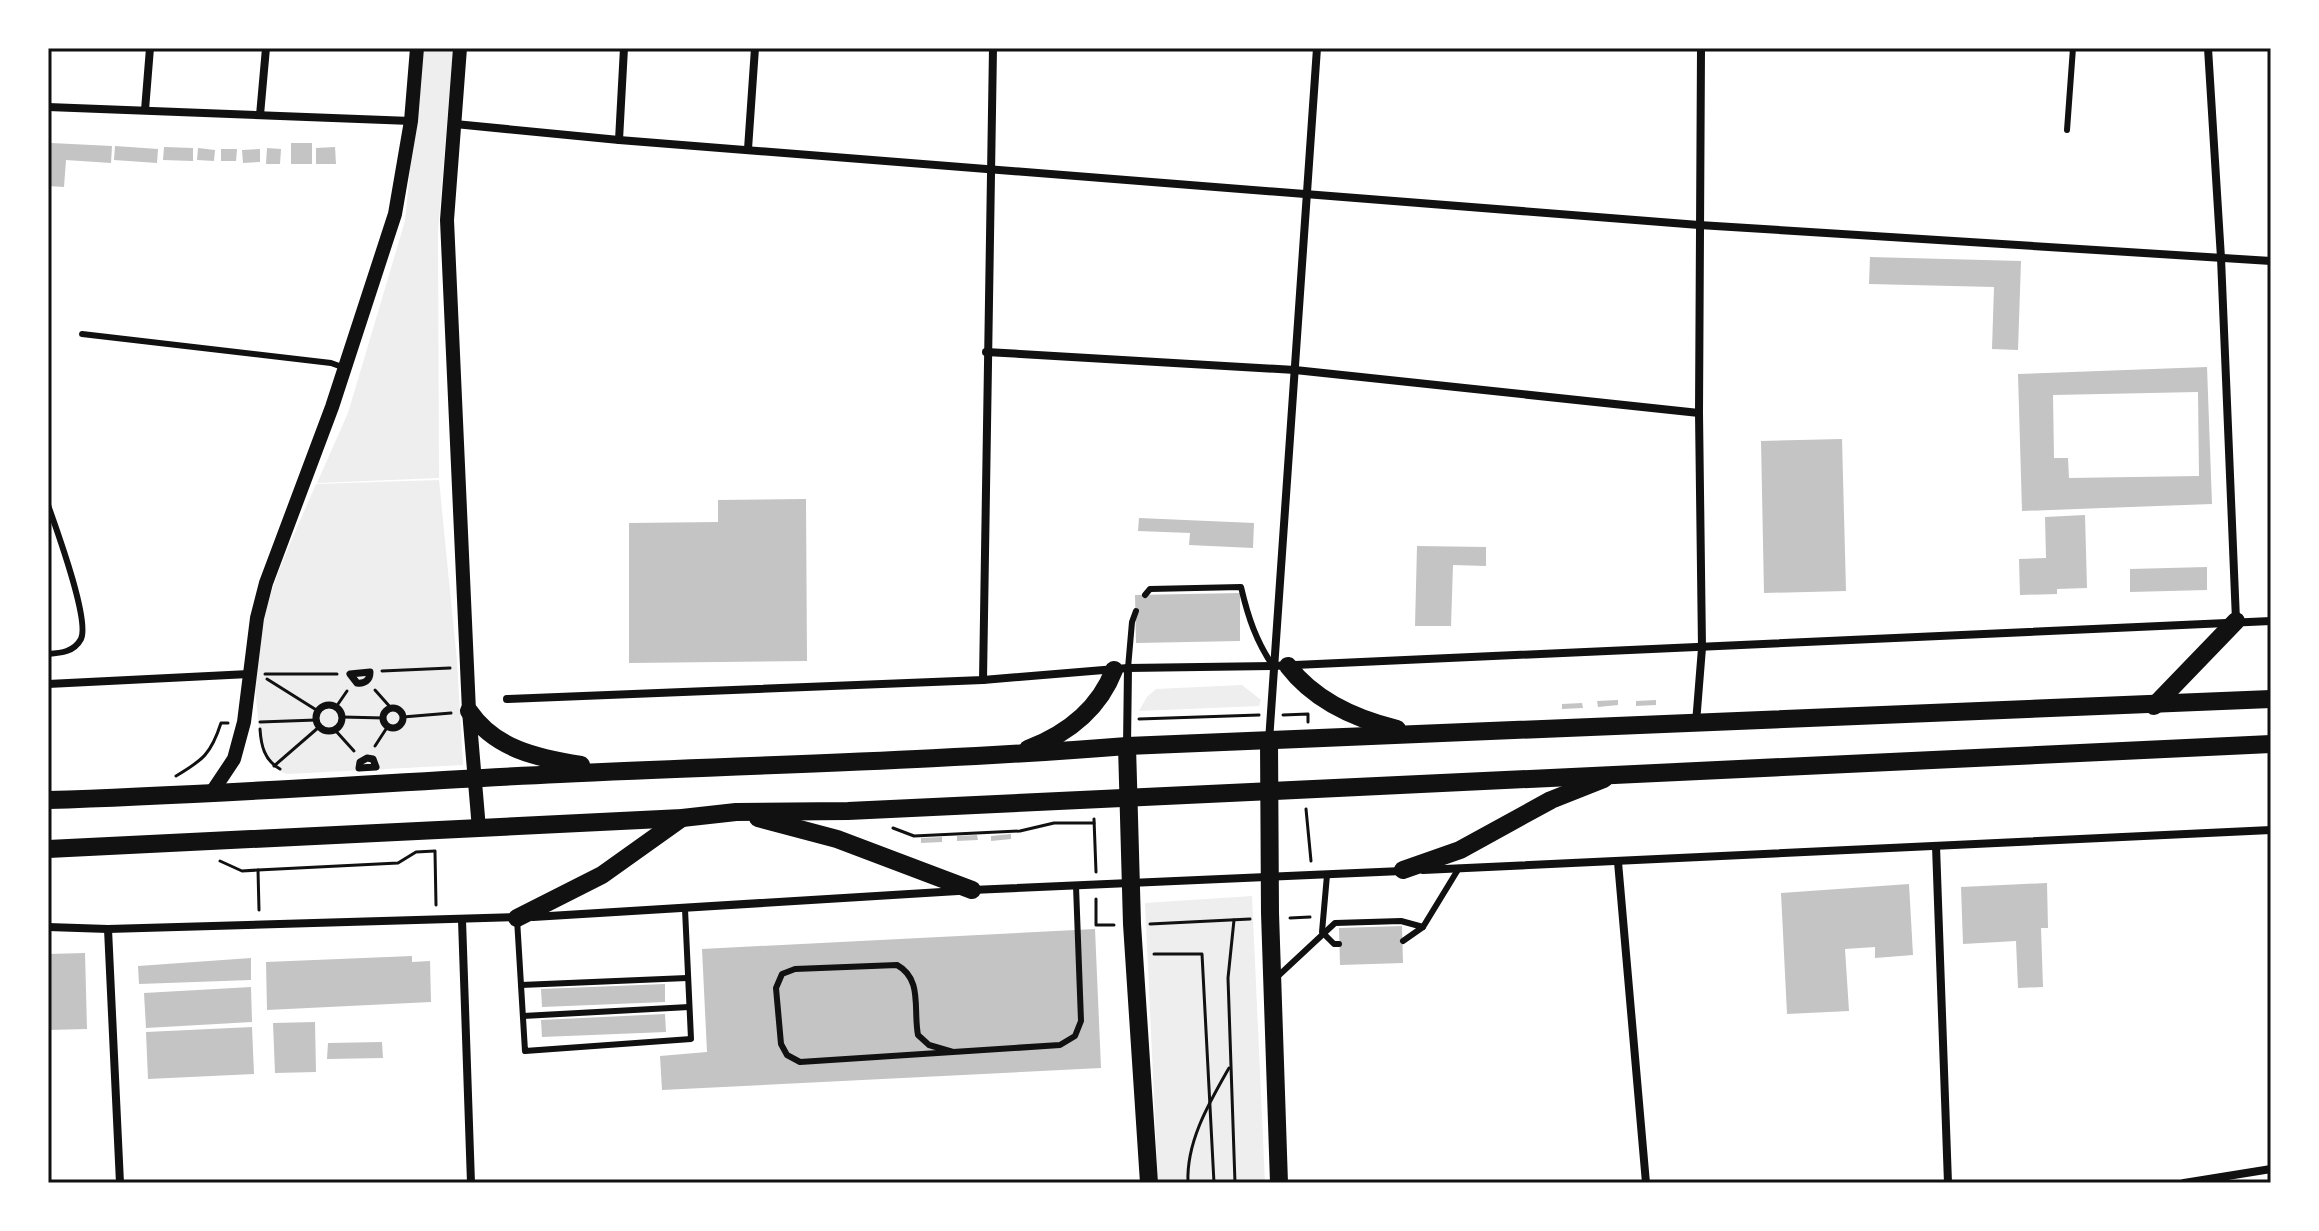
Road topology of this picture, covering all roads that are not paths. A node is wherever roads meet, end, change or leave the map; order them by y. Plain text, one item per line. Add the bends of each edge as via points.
1 (150, 48) edge
2 (266, 48) edge
3 (417, 48) edge
4 (460, 48) edge
5 (624, 48) edge
6 (755, 48) edge
7 (993, 48) edge
8 (1317, 48) edge
9 (1701, 48) edge
10 (2073, 48) edge
11 (2208, 48) edge
12 (48, 107) edge
13 (145, 110) junction
14 (260, 115) junction
15 (411, 121) junction
16 (455, 124) junction
17 (2067, 130) dead end
18 (619, 140) junction
19 (748, 149) junction
20 (990, 168) junction
21 (1308, 194) junction
22 (1699, 225) junction
23 (2221, 258) junction
24 (2271, 261) edge
25 (82, 334) dead end
26 (986, 352) junction
27 (345, 368) junction
28 (1295, 370) junction
29 (1699, 413) junction
30 (48, 505) edge
31 (1145, 595) dead end
32 (1136, 611) dead end
33 (1240, 618) dead end
34 (1248, 618) junction
35 (2236, 621) junction
36 (2271, 621) edge
37 (1702, 648) junction
38 (48, 654) edge
39 (1280, 666) junction
40 (1121, 669) junction
41 (249, 674) junction
42 (983, 680) junction
43 (367, 681) joint
44 (48, 684) edge
45 (507, 699) dead end
46 (2271, 699) edge
47 (2154, 706) junction
48 (469, 711) junction
49 (1696, 723) junction
50 (388, 726) joint
51 (335, 730) joint
52 (1416, 734) junction
53 (1269, 741) junction
54 (2271, 744) edge
55 (1127, 746) junction
56 (1008, 755) junction
57 (619, 771) junction
58 (1617, 774) junction
59 (475, 778) junction
60 (1269, 790) junction
61 (210, 795) junction
62 (1128, 797) junction
63 (48, 800) edge
64 (736, 812) junction
65 (682, 818) junction
66 (479, 829) junction
67 (2271, 830) edge
68 (1936, 846) junction
69 (48, 849) edge
70 (1618, 862) junction
71 (1459, 868) junction
72 (1403, 870) junction
73 (1327, 875) junction
74 (1269, 877) junction
75 (1130, 884) junction
76 (1076, 886) junction
77 (972, 890) junction
78 (685, 909) junction
79 (517, 918) junction
80 (462, 920) junction
81 (48, 927) edge
82 (1423, 927) junction
83 (108, 929) junction
84 (1322, 932) junction
85 (1403, 941) dead end
86 (1339, 944) dead end
87 (687, 978) junction
88 (1272, 981) junction
89 (521, 985) junction
90 (689, 1007) junction
91 (523, 1016) junction
92 (953, 1052) junction
93 (2271, 1169) edge
94 (120, 1183) edge
95 (471, 1183) edge
96 (1149, 1183) edge
97 (1279, 1183) edge
98 (1646, 1183) edge
99 (1948, 1183) edge
100 (2184, 1183) edge

1 - 13 street
2 - 14 street
3 - 15 street
4 - 16 street
5 - 18 street
6 - 19 street
7 - 20 street
8 - 21 street
9 - 22 street
10 - 17 lane
11 - 23 street
12 - 13 street
13 - 14 street
14 - 15 street
15 - 27 street via 395,214
16 - 18 street
16 - 48 street via 447,220
18 - 19 street
19 - 20 street
20 - 21 street
20 - 26 street
21 - 22 street
21 - 28 street
22 - 23 street
22 - 29 street
23 - 24 street
23 - 35 street
25 - 27 lane
26 - 28 street
26 - 42 street
27 - 41 street via 266,583
28 - 29 street
28 - 39 street
29 - 37 street
30 - 38 lane via 75,588 83,633 72,650
31 - 34 lane via 1150,589 1241,587
32 - 40 lane
33 - 34 lane
34 - 39 lane via 1258,644
35 - 36 street
35 - 37 street
35 - 47 main road
37 - 39 street
37 - 49 street
39 - 40 street
39 - 52 main road via 1335,706
39 - 53 street
40 - 42 street
40 - 55 street
40 - 56 main road via 1087,713 1049,739
41 - 44 street
41 - 61 street via 234,759
42 - 45 street
43 - 43 street via 370,672 352,678 360,684
46 - 47 main road
47 - 49 main road
48 - 57 main road via 482,730 503,744 560,762
48 - 59 street
49 - 52 main road
50 - 50 street via 400,725 399,710 391,708 384,718
51 - 51 street via 342,717 328,705 318,719 327,731
52 - 53 main road
53 - 55 main road
53 - 60 main road
54 - 58 main road
55 - 56 main road
55 - 62 main road
56 - 57 main road
57 - 59 main road
58 - 60 main road
58 - 72 main road via 1551,800 1460,850
59 - 61 main road
59 - 66 street
60 - 62 main road
60 - 74 main road
61 - 63 main road
62 - 64 main road
62 - 75 main road
64 - 65 main road
64 - 77 main road via 837,839
65 - 66 main road
65 - 79 main road via 602,875
66 - 69 main road
67 - 68 street
68 - 70 street
68 - 99 street
70 - 71 street
70 - 98 street
71 - 72 street
71 - 82 lane
72 - 73 street
73 - 74 street
73 - 84 lane
74 - 75 street
74 - 88 main road
75 - 76 street
75 - 96 main road
76 - 77 street
76 - 92 lane via 1081,1021 1075,1036 1060,1045
77 - 78 street
78 - 79 street
78 - 87 lane
79 - 80 street
79 - 89 lane
80 - 83 street
80 - 95 street
81 - 83 street
82 - 84 lane via 1401,921 1335,923
82 - 85 lane
83 - 94 street
84 - 86 lane
84 - 88 lane
87 - 89 lane
87 - 90 lane
88 - 97 main road
89 - 91 lane
90 - 91 lane
90 - 91 lane via 691,1039 525,1051
92 - 92 lane via 929,1045 918,1035 914,981 897,965 795,969 782,974 776,988 781,1044 800,1062
93 - 100 street

